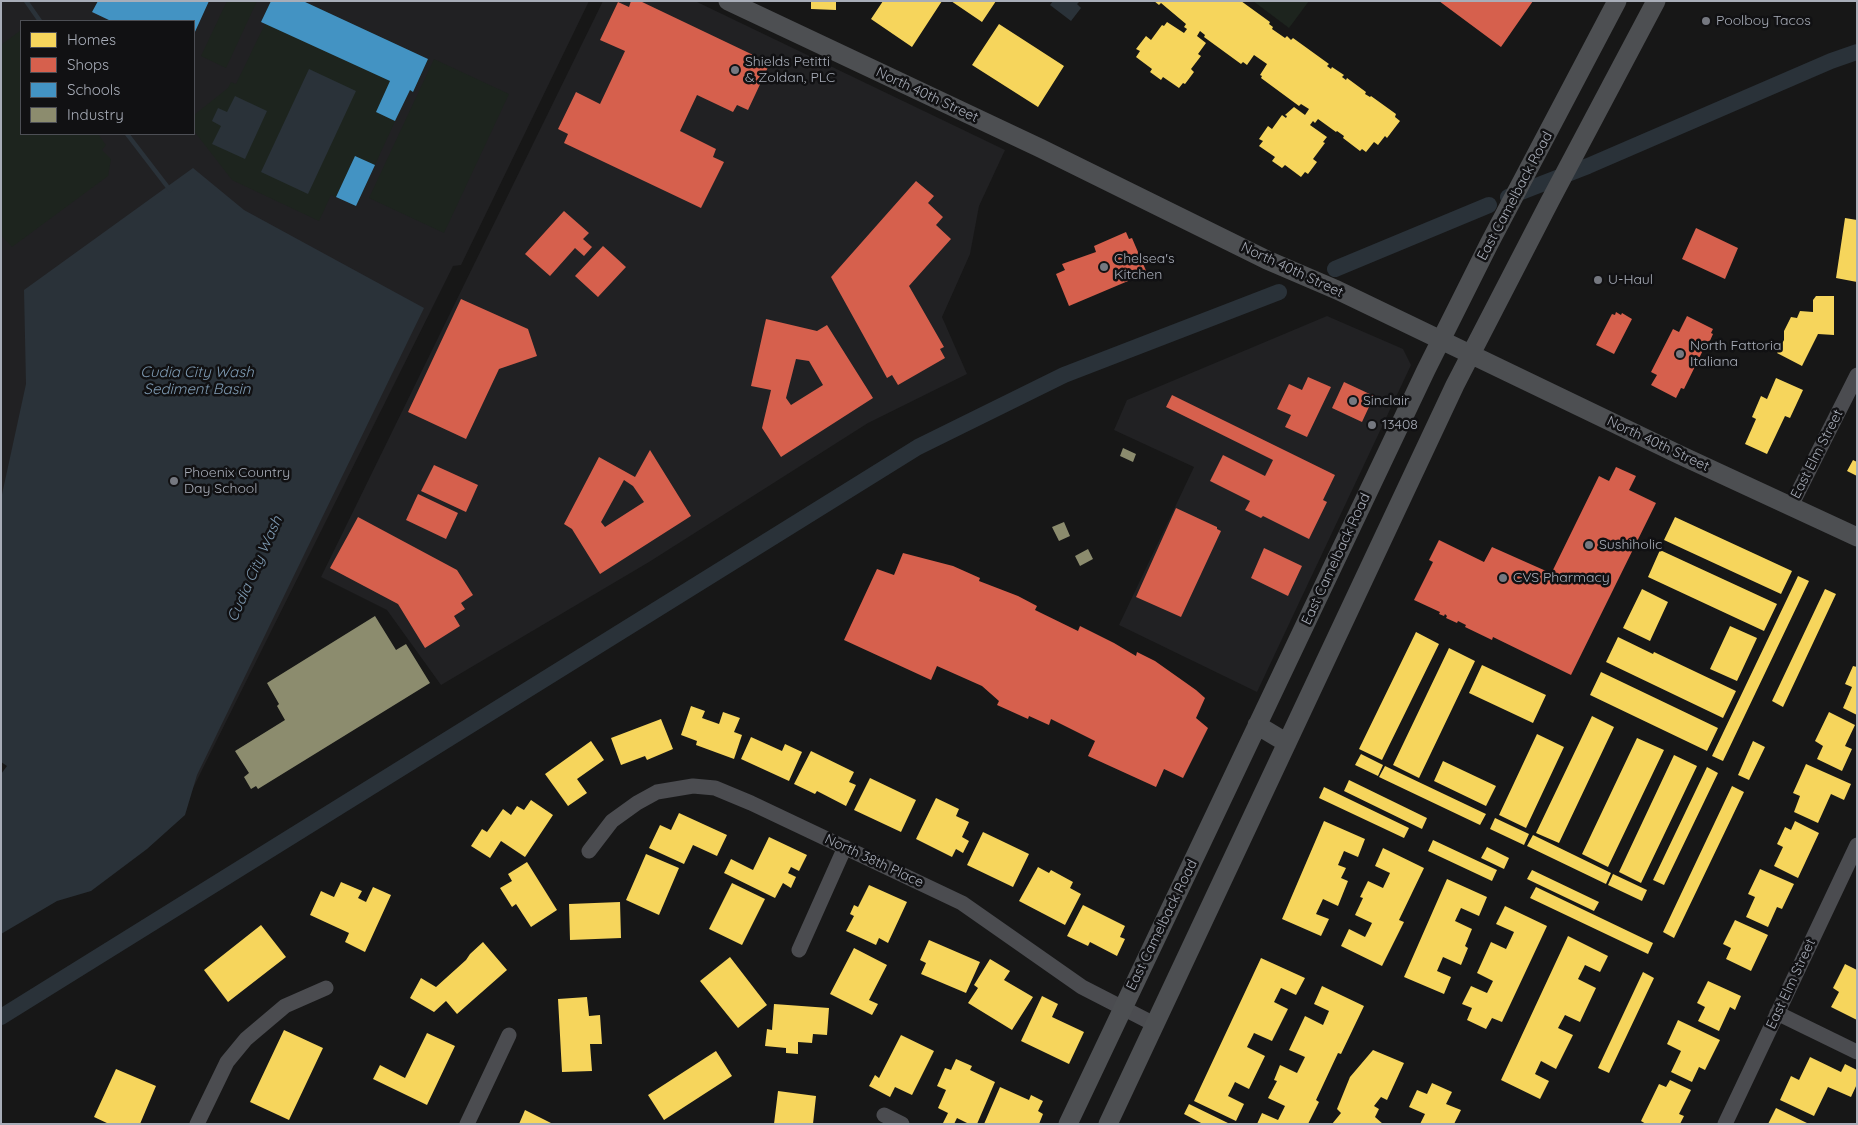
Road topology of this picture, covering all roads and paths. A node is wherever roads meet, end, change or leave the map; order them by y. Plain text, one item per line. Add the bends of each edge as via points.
1 (728, 1) edge
2 (1617, 1) edge
3 (1656, 1) edge
4 (1440, 340) junction
5 (1471, 354) junction
6 (1857, 375) edge
7 (1791, 506) junction
8 (1857, 537) edge
9 (1257, 726) junction
10 (1287, 743) junction
11 (1857, 845) edge
12 (845, 847) junction
13 (589, 851) dead end
14 (799, 950) dead end
15 (326, 988) dead end
16 (1122, 1009) junction
17 (1777, 1013) junction
18 (1154, 1024) junction
19 (509, 1035) dead end
20 (1857, 1052) edge
21 (884, 1115) dead end
22 (197, 1124) edge
23 (467, 1124) edge
24 (902, 1124) edge
25 (1068, 1124) edge
26 (1108, 1124) edge
27 (1725, 1124) edge

1 - 4 main road, North 40th Street
2 - 4 main road, East Camelback Road
3 - 5 main road
4 - 5 main road, North 40th Street
4 - 9 main road, East Camelback Road
5 - 7 main road, North 40th Street
5 - 10 main road
6 - 7 street, East Elm Street
7 - 8 main road, North 40th Street
9 - 10 main road
9 - 16 main road, East Camelback Road
10 - 18 main road
11 - 17 street, East Elm Street
12 - 13 street, North 38th Place via 725,791 693,786 657,792 637,803 612,820
12 - 14 street
12 - 16 street, North 38th Place via 962,903 1082,988
15 - 22 street via 285,1006 246,1039 228,1062
16 - 18 street, North 38th Place
16 - 25 main road, East Camelback Road
17 - 20 street
17 - 27 street, East Elm Street
18 - 26 main road
19 - 23 street
21 - 24 street

